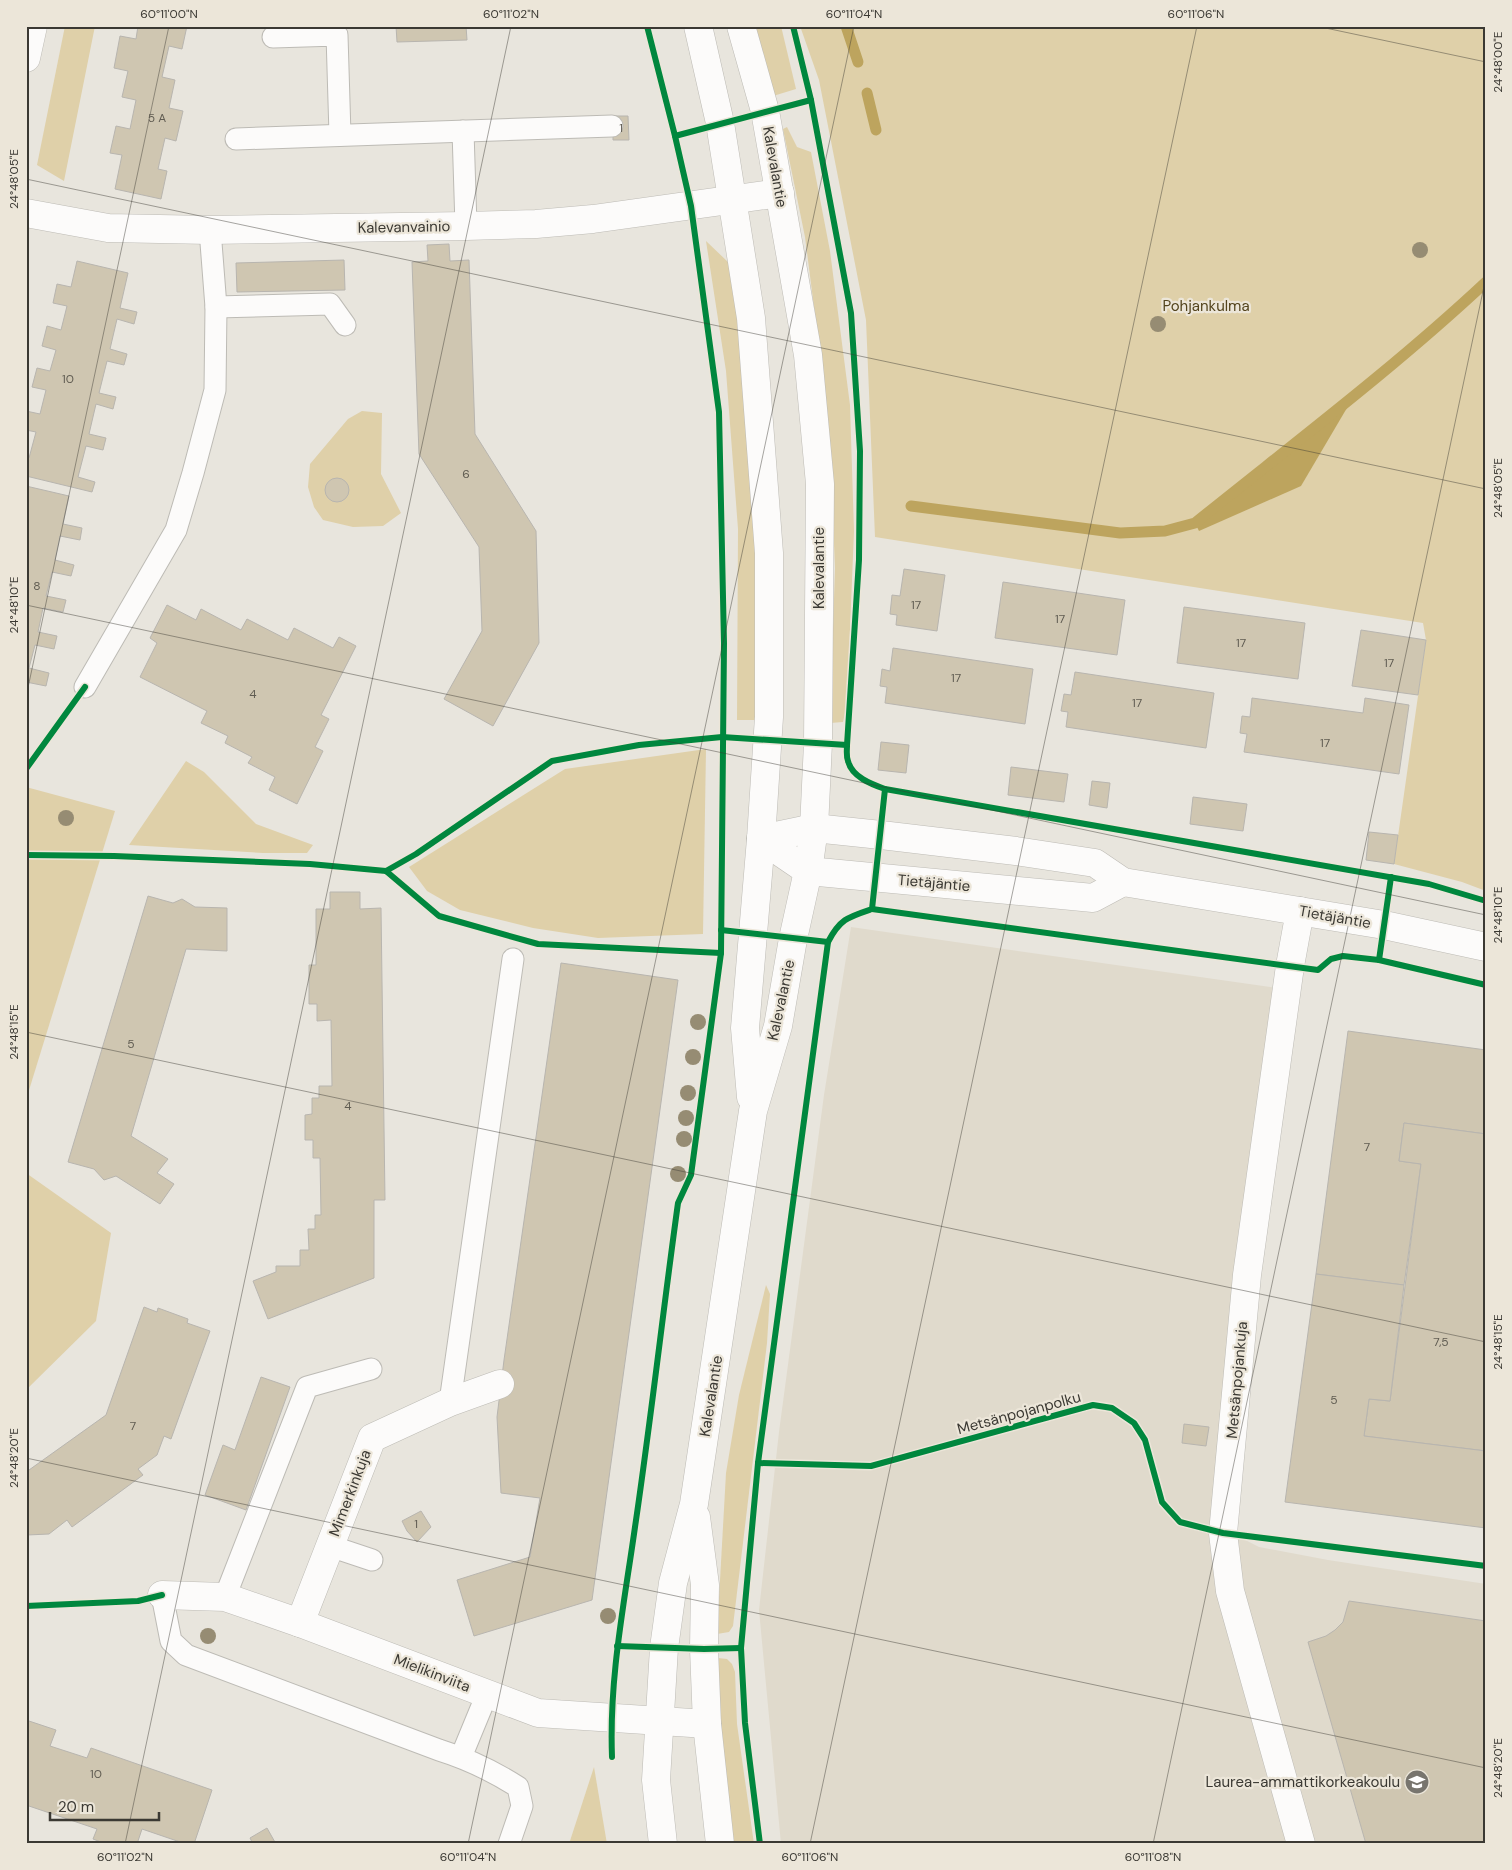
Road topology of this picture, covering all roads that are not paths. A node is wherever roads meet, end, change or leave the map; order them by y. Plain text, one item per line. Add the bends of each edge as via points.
1 (33, 26) edge
2 (698, 26) edge
3 (741, 26) edge
4 (272, 36) dead end
5 (26, 58) edge
6 (612, 126) dead end
7 (463, 131) junction
8 (340, 135) junction
9 (236, 139) dead end
10 (780, 193) junction
11 (733, 200) junction
12 (26, 213) edge
13 (466, 226) junction
14 (210, 230) junction
15 (216, 306) junction
16 (345, 325) dead end
17 (85, 687) dead end
18 (814, 828) junction
19 (761, 839) junction
20 (808, 871) junction
21 (1123, 882) junction
22 (1300, 911) junction
23 (1486, 947) edge
24 (513, 959) dead end
25 (753, 1110) junction
26 (371, 1369) dead end
27 (500, 1384) dead end
28 (450, 1402) junction
29 (694, 1504) junction
30 (330, 1546) junction
31 (372, 1560) dead end
32 (162, 1595) joint
33 (225, 1597) junction
34 (300, 1623) junction
35 (487, 1694) junction
36 (660, 1721) junction
37 (707, 1724) junction
38 (461, 1757) junction
39 (509, 1844) edge
40 (663, 1844) edge
41 (720, 1844) edge
42 (1301, 1844) edge

1 - 5 street
2 - 11 street, Kalevalantie
3 - 10 street, Kalevalantie via 765,111
4 - 8 lane via 337,35
6 - 7 lane
7 - 8 lane
7 - 13 lane
8 - 9 lane
10 - 11 street, Kalevanvainio
10 - 18 street, Kalevalantie via 808,355 820,484 818,743
11 - 13 street, Kalevanvainio via 593,219
11 - 19 street, Kalevalantie via 751,318 769,553 769,717
12 - 14 street, Kalevanvainio via 108,228
13 - 14 street, Kalevanvainio
14 - 15 lane
15 - 16 lane via 330,304
15 - 17 lane via 215,390 176,530
18 - 19 street, Tietäjäntie
18 - 20 street, Kalevalantie
18 - 21 street, Tietäjäntie via 1095,863
19 - 20 street, Tietäjäntie
19 - 25 street, Kalevalantie via 745,1028
20 - 21 street, Tietäjäntie via 1093,898
20 - 25 street, Kalevalantie via 778,1026
21 - 22 street, Tietäjäntie
22 - 23 street, Tietäjäntie
22 - 42 street, Metsänpojankuja via 1247,1275 1224,1533 1230,1591
24 - 28 lane
25 - 29 street, Kalevalantie
26 - 33 lane via 308,1387
27 - 28 street, Mimerkinkuja
28 - 30 street, Mimerkinkuja via 372,1438
29 - 36 street, Kalevalantie via 673,1584 664,1648
29 - 37 street, Kalevalantie via 705,1585
30 - 31 lane
30 - 34 street, Mimerkinkuja
32 - 33 street, Mielikinviita
32 - 38 lane via 171,1641 186,1655
33 - 34 street, Mielikinviita
34 - 35 street, Mielikinviita
35 - 36 street, Mielikinviita via 538,1713
35 - 38 lane
36 - 37 street, Mielikinviita
36 - 40 street, Kalevalantie via 656,1780
37 - 41 street, Kalevalantie
38 - 39 lane via 518,1787 522,1806

